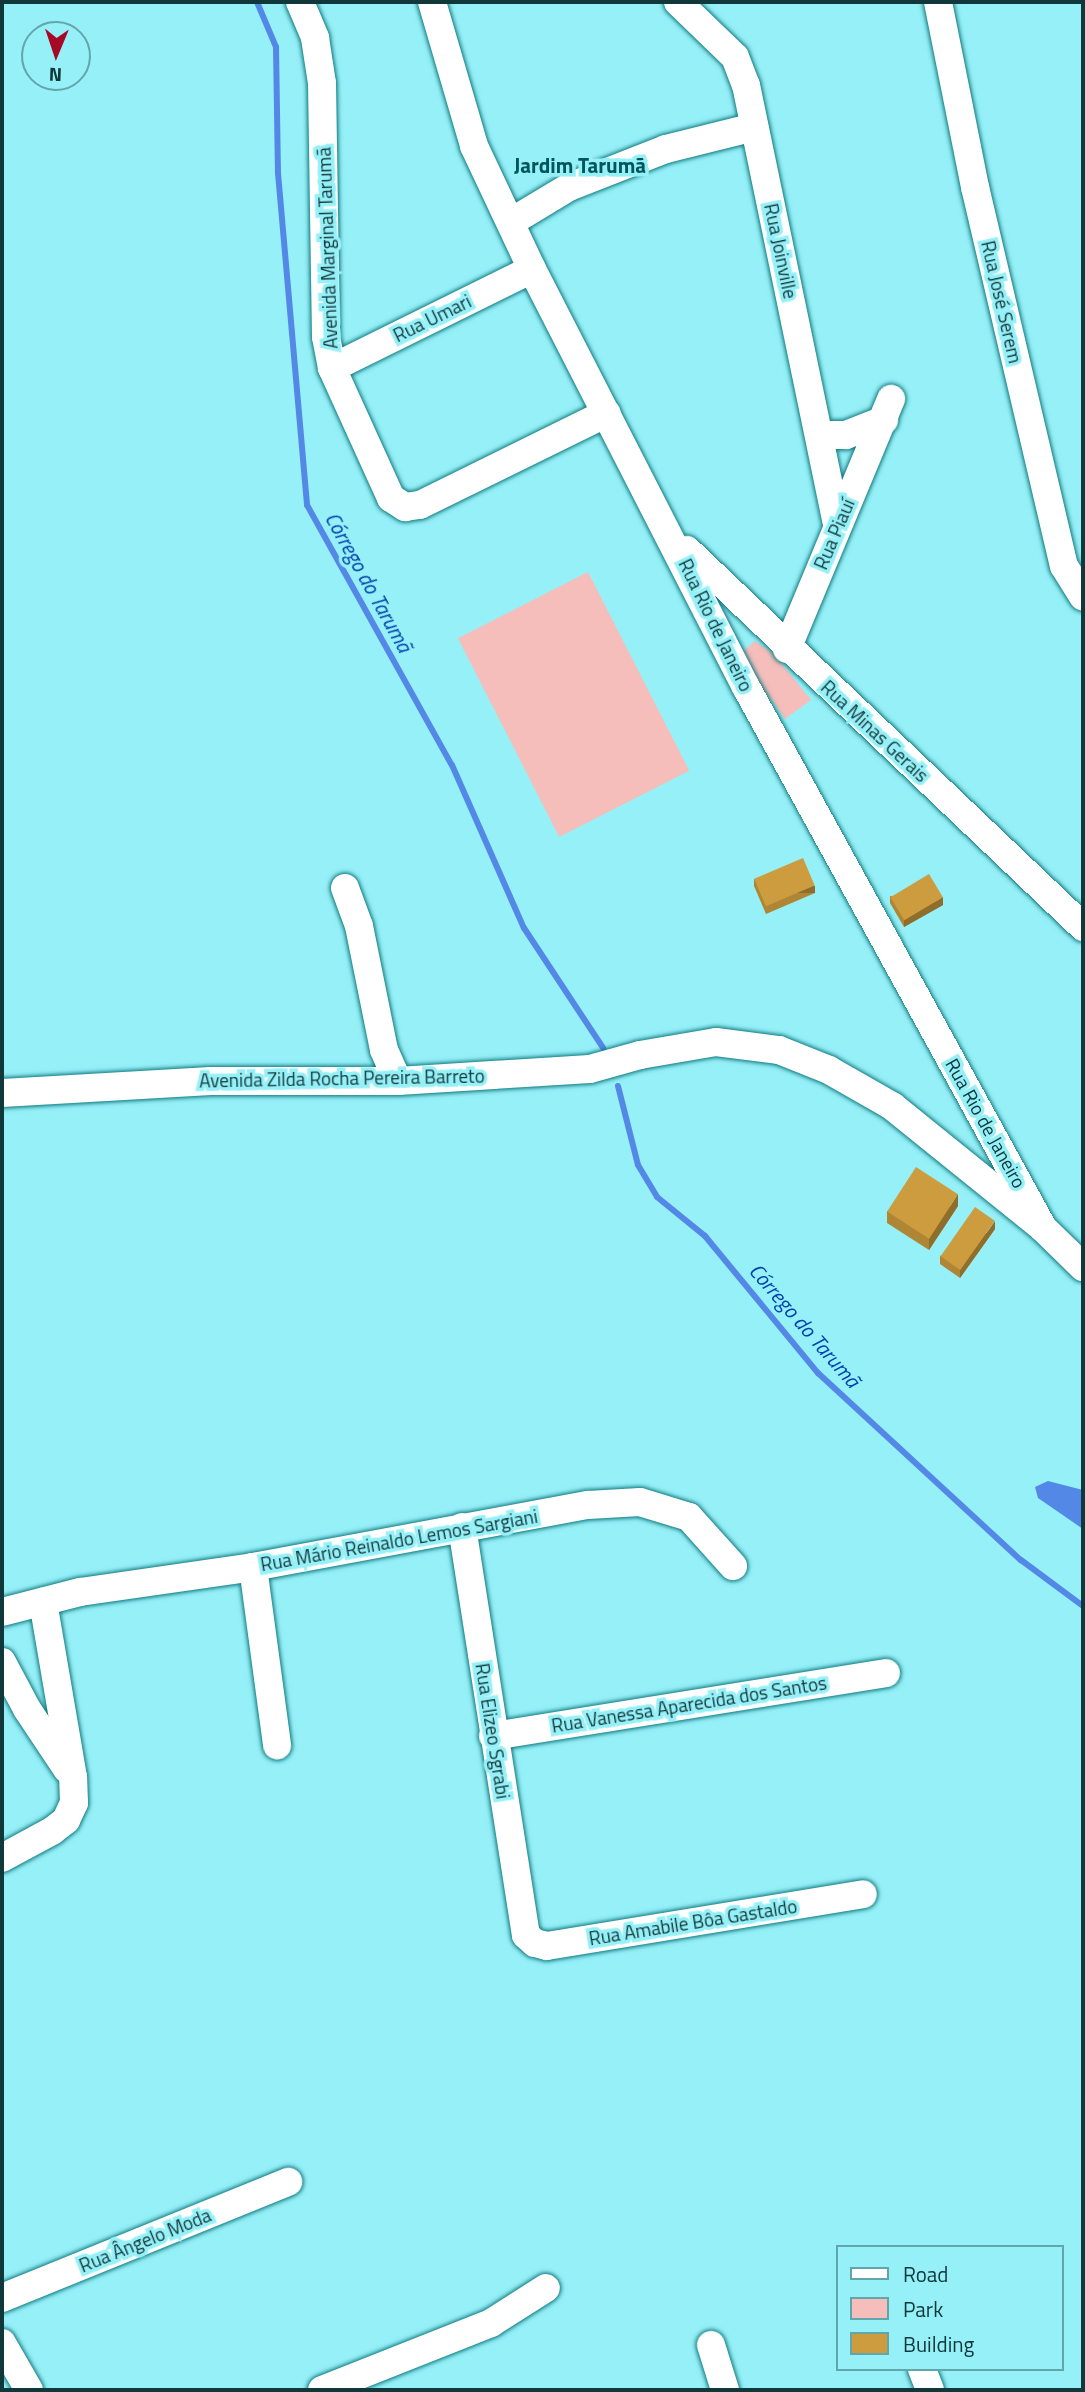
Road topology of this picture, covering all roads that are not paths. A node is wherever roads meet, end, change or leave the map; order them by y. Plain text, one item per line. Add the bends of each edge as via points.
1 (300, 2) edge
2 (432, 2) edge
3 (677, 2) edge
4 (938, 2) edge
5 (754, 127) junction
6 (511, 222) junction
7 (533, 269) junction
8 (332, 368) junction
9 (607, 413) junction
10 (820, 435) junction
11 (837, 525) junction
12 (670, 533) junction
13 (1083, 597) edge
14 (787, 649) junction
15 (345, 888) dead end
16 (1083, 927) edge
17 (398, 1081) junction
18 (2, 1093) edge
19 (1043, 1228) junction
20 (1083, 1267) edge
21 (462, 1527) junction
22 (733, 1566) dead end
23 (253, 1567) junction
24 (43, 1602) junction
25 (2, 1612) edge
26 (2, 1662) edge
27 (886, 1673) dead end
28 (59, 1696) junction
29 (27, 1709) junction
30 (493, 1736) junction
31 (277, 1745) dead end
32 (73, 1777) junction
33 (2, 1858) edge
34 (863, 1894) dead end
35 (526, 1934) joint
36 (288, 2182) dead end
37 (546, 2288) dead end
38 (2, 2298) edge
39 (2, 2343) edge
40 (711, 2346) dead end
41 (923, 2371) edge
42 (29, 2390) edge
43 (322, 2390) edge
44 (725, 2390) edge
45 (930, 2390) edge

1 - 8 street, Avenida Marginal Tarumã via 315,38 322,83 324,292
2 - 6 street, Rua Rio de Janeiro via 474,146
3 - 5 street, Rua Joinville via 735,57
4 - 13 street, Rua José Serem via 975,187 1064,566
5 - 6 street via 666,149 569,187
5 - 10 street, Rua Joinville
6 - 7 street, Rua Rio de Janeiro
7 - 8 street, Rua Umari
7 - 9 street, Rua Rio de Janeiro
8 - 9 street, Avenida Marginal Tarumã via 391,498 405,507 420,505
9 - 12 street, Rua Rio de Janeiro
10 - 11 street, Rua Joinville
10 - 11 street, Rua Piauí via 846,435 888,409
11 - 14 street, Rua Piauí
12 - 14 street, Rua Minas Gerais
12 - 19 street, Rua Rio de Janeiro via 746,687
14 - 16 street, Rua Minas Gerais
15 - 17 street via 359,926 384,1050
17 - 18 street, Avenida Zilda Rocha Pereira Barreto via 211,1081
17 - 19 street, Avenida Zilda Rocha Pereira Barreto via 590,1069 716,1042 779,1050 829,1070 892,1106
19 - 20 street
21 - 22 street, Rua Mário Reinaldo Lemos Sargiani via 588,1505 640,1502 689,1517
21 - 23 street, Rua Mário Reinaldo Lemos Sargiani
21 - 30 street, Rua Elizeo Sgrabi
23 - 24 street, Rua Mário Reinaldo Lemos Sargiani via 80,1592
23 - 31 street
24 - 25 street, Rua Mário Reinaldo Lemos Sargiani
24 - 28 street
26 - 29 street
27 - 30 street, Rua Vanessa Aparecida dos Santos
28 - 29 street
28 - 32 street
29 - 32 street
30 - 35 street, Rua Elizeo Sgrabi
32 - 33 street via 74,1803 66,1820
34 - 35 street, Rua Amabile Bôa Gastaldo via 547,1946
36 - 38 street, Rua Ângelo Moda
37 - 43 street via 491,2323
39 - 42 street
40 - 44 street
41 - 45 street

